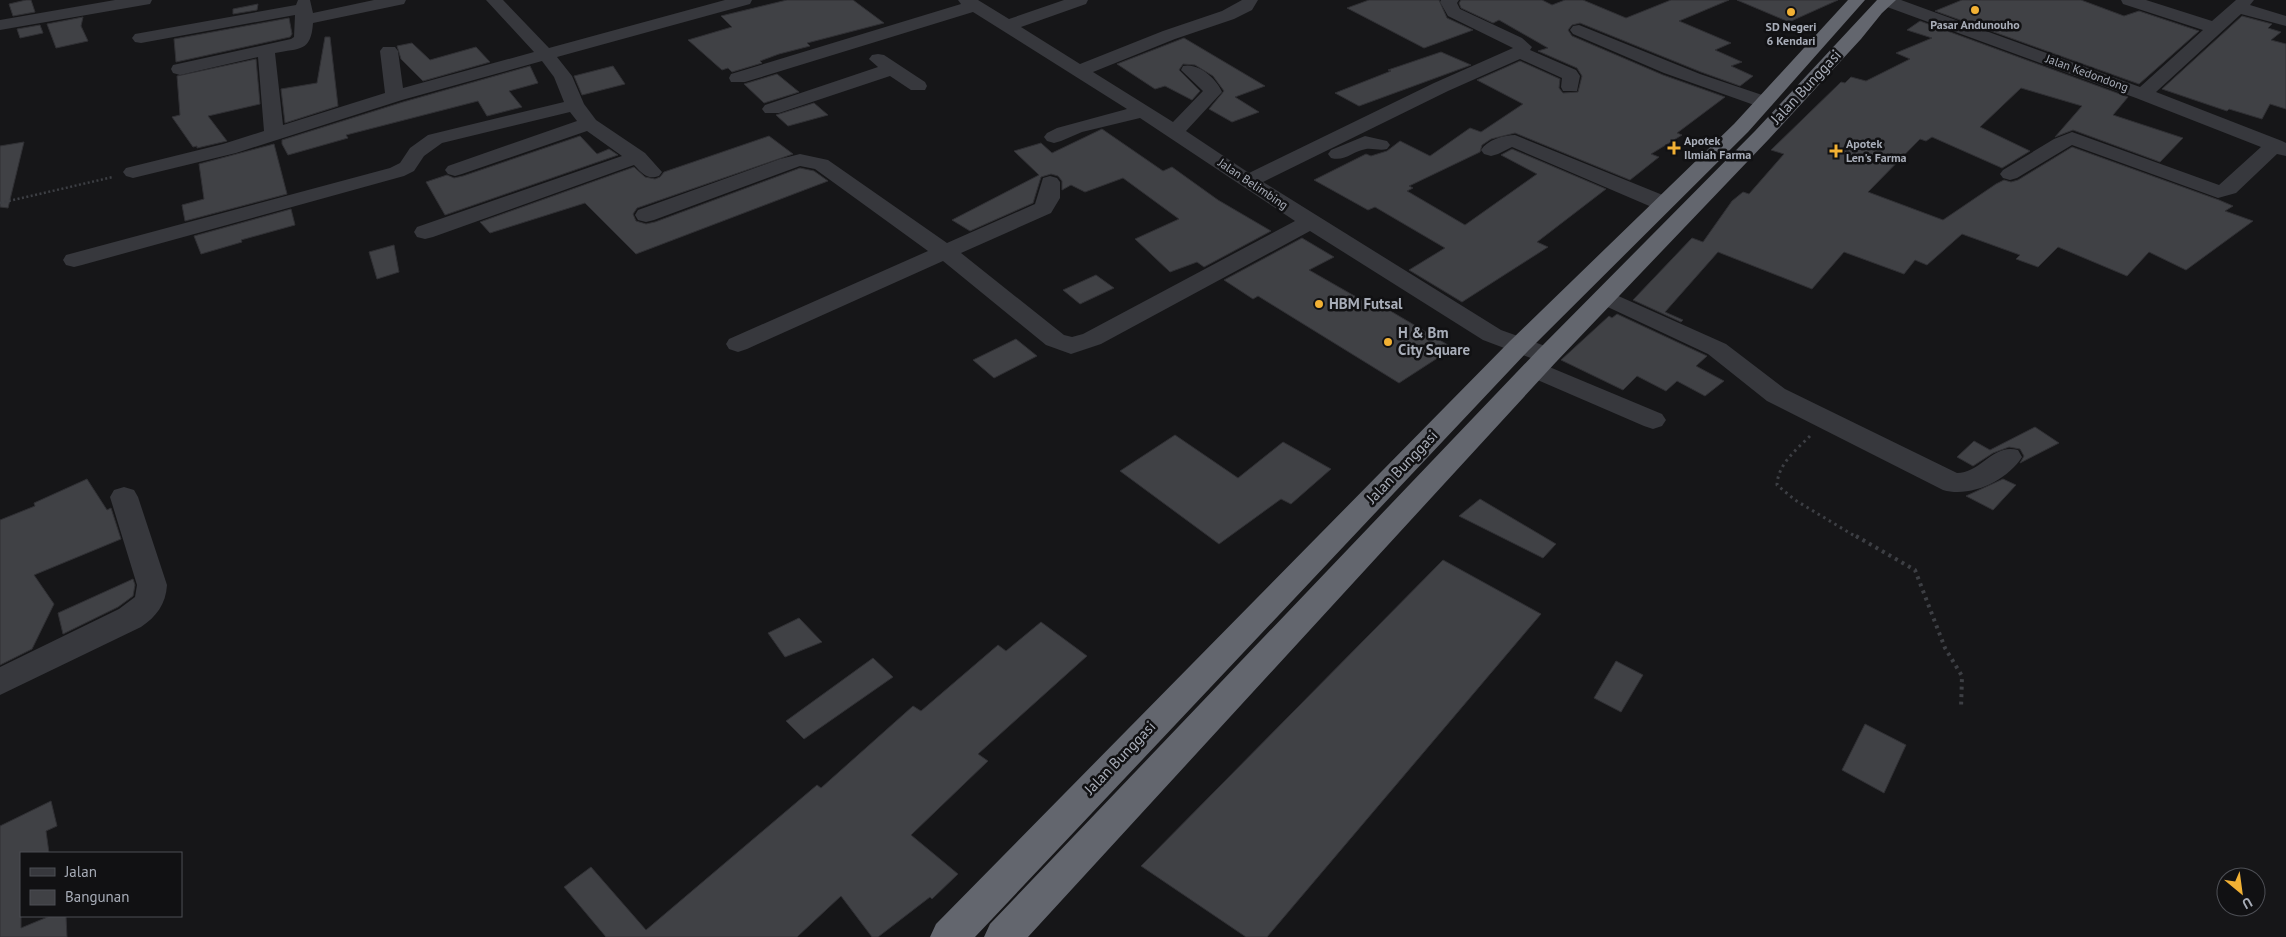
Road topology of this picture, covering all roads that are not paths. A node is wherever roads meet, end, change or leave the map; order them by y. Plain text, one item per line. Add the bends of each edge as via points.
1 (144, 0) edge
2 (398, 0) edge
3 (494, 0) edge
4 (744, 0) edge
5 (1080, 0) edge
6 (1250, 0) edge
7 (1857, 0) edge
8 (1886, 0) edge
9 (2129, 0) edge
10 (1448, 1) edge
11 (970, 3) edge
12 (2242, 4) edge
13 (304, 10) edge
14 (2286, 21) edge
15 (0, 25) edge
16 (1006, 26) junction
17 (2215, 28) junction
18 (1579, 30) dead end
19 (141, 38) dead end
20 (854, 44) junction
21 (266, 51) junction
22 (389, 51) dead end
23 (1520, 52) junction
24 (547, 56) junction
25 (180, 69) dead end
26 (892, 69) junction
27 (1190, 70) dead end
28 (1079, 71) junction
29 (808, 77) junction
30 (738, 78) dead end
31 (918, 86) dead end
32 (1570, 86) dead end
33 (2090, 92) dead end
34 (2143, 94) junction
35 (395, 96) junction
36 (1764, 102) junction
37 (575, 105) junction
38 (772, 109) dead end
39 (1141, 110) junction
40 (2190, 112) junction
41 (589, 124) junction
42 (1173, 131) junction
43 (1751, 132) junction
44 (274, 136) junction
45 (1054, 137) dead end
46 (1380, 144) dead end
47 (2281, 147) edge
48 (1491, 150) dead end
49 (455, 170) dead end
50 (133, 172) road end
51 (2010, 174) dead end
52 (1050, 182) dead end
53 (1253, 185) junction
54 (1662, 203) junction
55 (646, 215) dead end
56 (1310, 222) junction
57 (425, 232) dead end
58 (945, 252) junction
59 (74, 260) dead end
60 (1605, 297) junction
61 (738, 344) dead end
62 (1519, 346) junction
63 (1541, 363) junction
64 (1653, 420) dead end
65 (2008, 457) dead end
66 (124, 497) dead end
67 (0, 682) edge
68 (949, 937) edge
69 (1003, 937) edge

1 - 15 street
2 - 13 street
3 - 24 street
4 - 24 street
5 - 16 street
6 - 28 street via 1234,12
7 - 36 highway, Jalan Bunggasi
8 - 34 street, Jalan Kedondong
8 - 43 highway, Jalan Bunggasi via 1854,35
9 - 17 street
10 - 23 street via 1454,12 1521,45
11 - 16 street, Jalan Belimbing
11 - 20 street
12 - 14 street
12 - 17 street
13 - 19 street
13 - 21 street via 304,36 301,41
16 - 28 street, Jalan Belimbing
17 - 34 street
18 - 36 street via 1668,68
20 - 26 street
20 - 29 street
21 - 25 street
21 - 44 street
22 - 35 street
23 - 32 street via 1569,74
23 - 53 street via 1441,87
24 - 35 street
24 - 37 street via 563,76
26 - 29 street
26 - 31 street
27 - 42 street via 1213,92 1200,101 1183,125
28 - 39 street, Jalan Belimbing
29 - 30 street
29 - 38 street
33 - 40 street via 2163,116 2177,117
34 - 40 street, Jalan Kedondong
35 - 44 street
36 - 43 highway, Jalan Bunggasi
37 - 41 street
37 - 59 street via 435,139 417,152 407,167 397,172 138,232
39 - 42 street, Jalan Belimbing
39 - 45 street via 1118,120 1073,127
40 - 47 street, Jalan Kedondong
41 - 49 street
41 - 57 street via 645,164
42 - 53 street, Jalan Belimbing
43 - 54 highway, Jalan Bunggasi
43 - 60 highway, Jalan Bunggasi
44 - 50 street
46 - 53 street via 1366,142
47 - 51 street via 2229,188 2218,192 2072,138 2065,139
48 - 54 street via 1515,141
52 - 58 street via 1049,198 1043,208
53 - 56 street, Jalan Belimbing
54 - 62 highway, Jalan Bunggasi
55 - 58 street via 787,163 809,160 821,164
56 - 58 street via 1092,339 1071,346 1055,340
56 - 62 street, Jalan Belimbing via 1492,335
58 - 61 street
60 - 63 highway, Jalan Bunggasi
60 - 65 street via 1718,349 1768,390 1953,483 1972,480
62 - 63 street, Jalan Belimbing
62 - 68 highway, Jalan Bunggasi
63 - 64 street, Jalan Belimbing
63 - 69 highway, Jalan Bunggasi
66 - 67 street via 152,585 149,604 130,618

